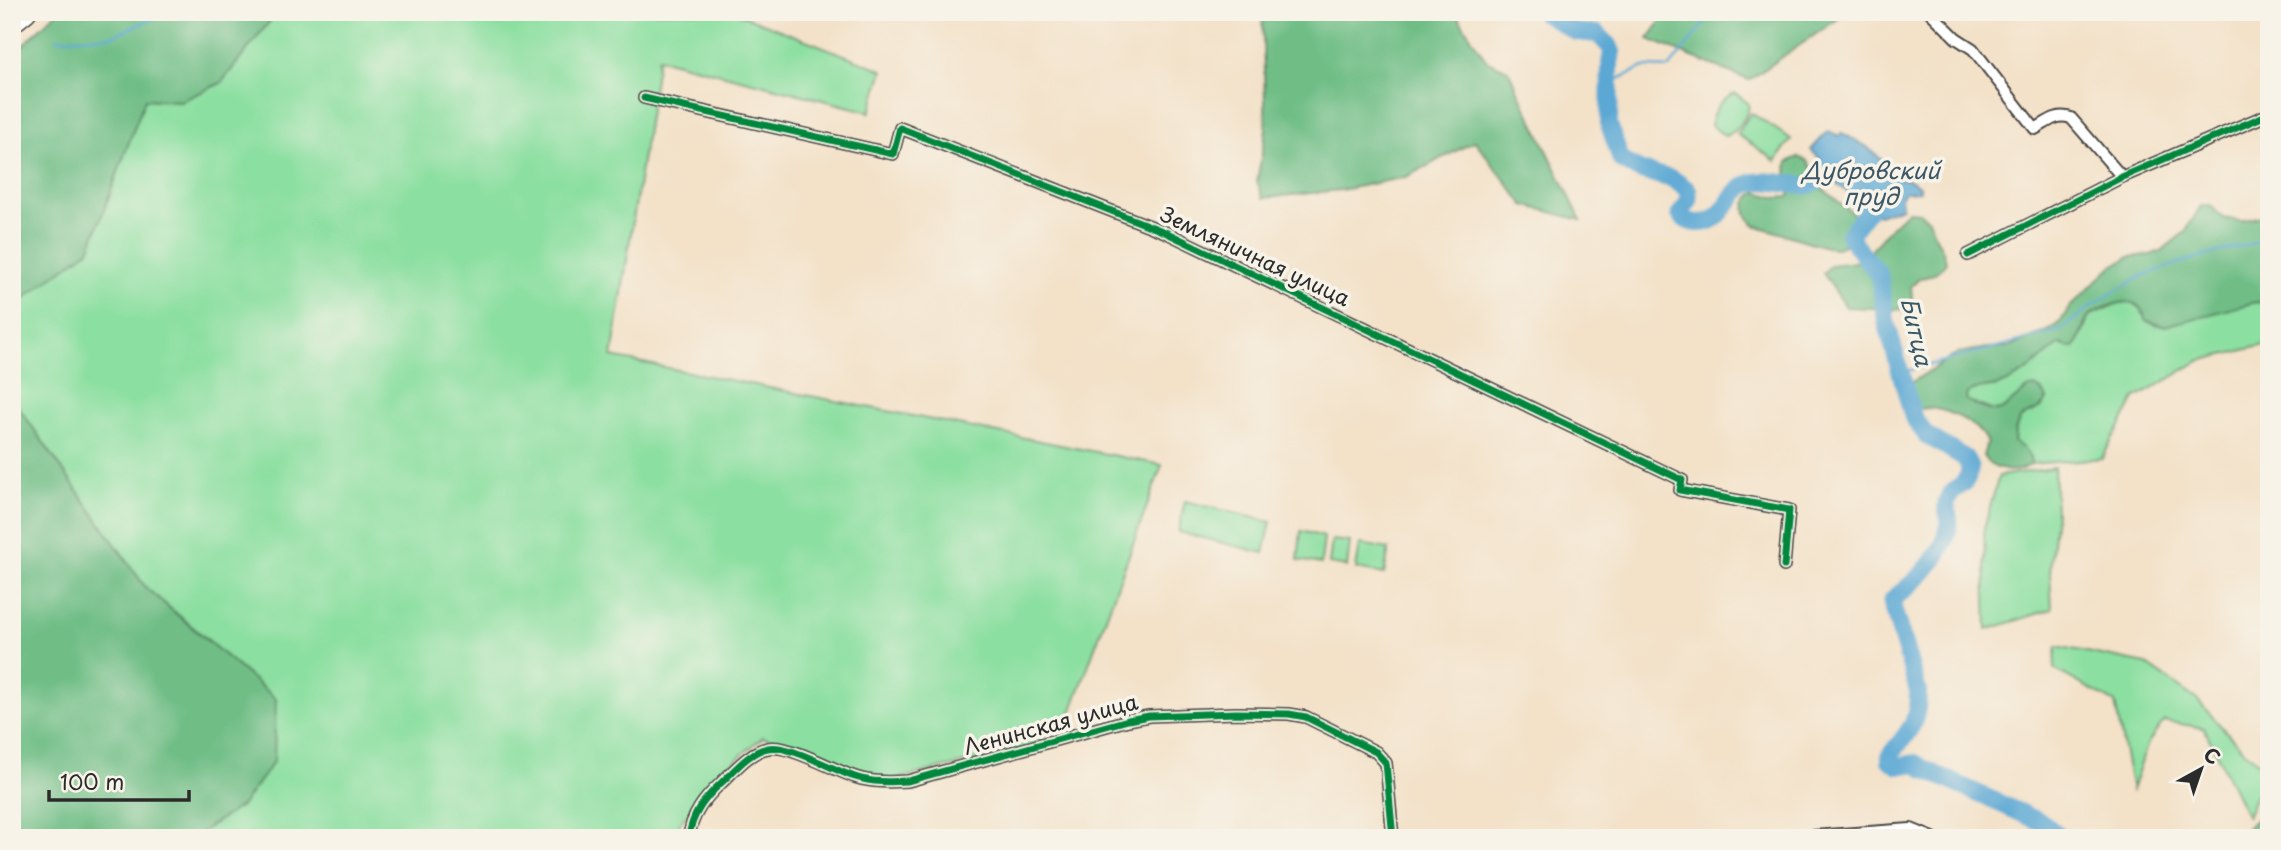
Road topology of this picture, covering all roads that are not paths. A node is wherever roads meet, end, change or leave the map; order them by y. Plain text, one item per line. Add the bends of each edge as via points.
1 (27, 12) edge
2 (1930, 12) edge
3 (12, 24) edge
4 (645, 98) dead end
5 (2269, 114) edge
6 (2122, 177) junction
7 (1968, 255) dead end
8 (1784, 566) dead end
9 (690, 838) edge
10 (1393, 838) edge
11 (1785, 838) edge
12 (1933, 838) edge

1 - 3 main road
2 - 6 street via 1973,49 2035,130 2062,115 2071,118
4 - 8 street, Земляничная улица via 892,154 900,128 1165,232 1682,480 1680,490 1789,510
5 - 6 street
6 - 7 street
9 - 10 street, Ленинская улица via 694,817 708,796 751,756 768,748 781,748 883,783 908,781 1128,720 1237,713 1306,717 1376,752 1386,763
11 - 12 street via 1911,829

